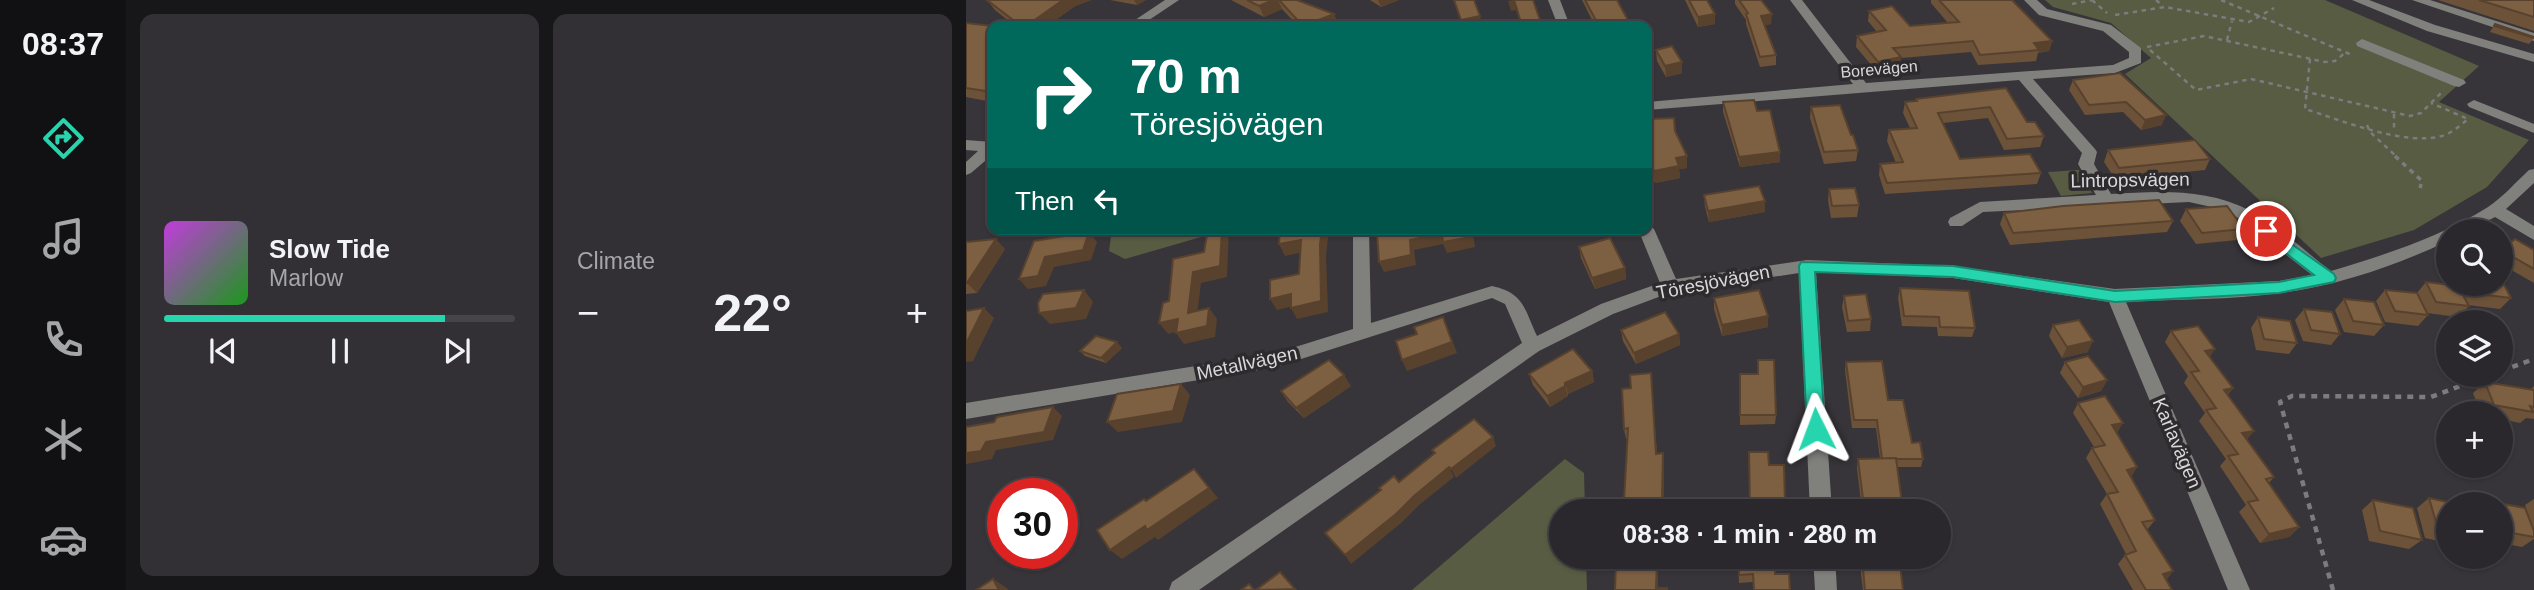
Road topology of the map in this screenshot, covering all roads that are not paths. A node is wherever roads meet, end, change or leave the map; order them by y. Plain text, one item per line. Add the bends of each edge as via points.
1 (1173, 0) edge
2 (1554, 0) edge
3 (1796, 0) edge
4 (2029, 0) edge
5 (2358, 0) edge
6 (2418, 0) edge
7 (1140, 21) edge
8 (1562, 21) edge
9 (2534, 37) edge
10 (2359, 44) road end
11 (2534, 58) edge
12 (2023, 76) junction
13 (2456, 82) road end
14 (1862, 87) junction
15 (2474, 104) dead end
16 (1652, 106) edge
17 (2534, 129) edge
18 (966, 145) edge
19 (987, 148) edge
20 (987, 152) edge
21 (966, 170) edge
22 (2534, 174) edge
23 (2107, 200) junction
24 (2495, 210) junction
25 (2478, 219) edge
26 (1956, 222) dead end
27 (2534, 234) edge
28 (1361, 235) edge
29 (1649, 235) edge
30 (2436, 240) edge
31 (1807, 266) junction
32 (2328, 278) junction
33 (1670, 286) junction
34 (2115, 296) junction
35 (1362, 332) junction
36 (1532, 346) junction
37 (966, 411) edge
38 (1820, 499) edge
39 (1825, 569) edge
40 (1180, 590) edge
41 (1826, 590) edge
42 (2239, 590) edge

1 - 7 street
2 - 8 street
3 - 14 street
4 - 12 street, Borevägen via 2043,12 2107,28 2137,55 2132,63 2115,69
5 - 11 street
6 - 9 street
10 - 13 street
12 - 14 street, Borevägen
12 - 23 street via 2090,152 2086,164
14 - 16 street, Borevägen
15 - 17 street
18 - 19 street
20 - 21 street
22 - 24 street
23 - 26 street, Lintropsvägen via 1980,207
23 - 32 street, Lintropsvägen via 2189,197 2225,205
24 - 25 street
24 - 27 street
28 - 35 street
29 - 33 street
30 - 32 street, Töresjövägen via 2396,258
31 - 33 street, Töresjövägen
31 - 34 street, Töresjövägen via 1953,272
31 - 38 street
32 - 34 street, Töresjövägen via 2279,288
33 - 36 street, Töresjövägen via 1607,309
34 - 42 street, Karlavägen
35 - 36 street, Metallvägen via 1492,292 1512,300
35 - 37 street, Metallvägen via 1276,360
36 - 40 street, Töresjövägen
39 - 41 street

